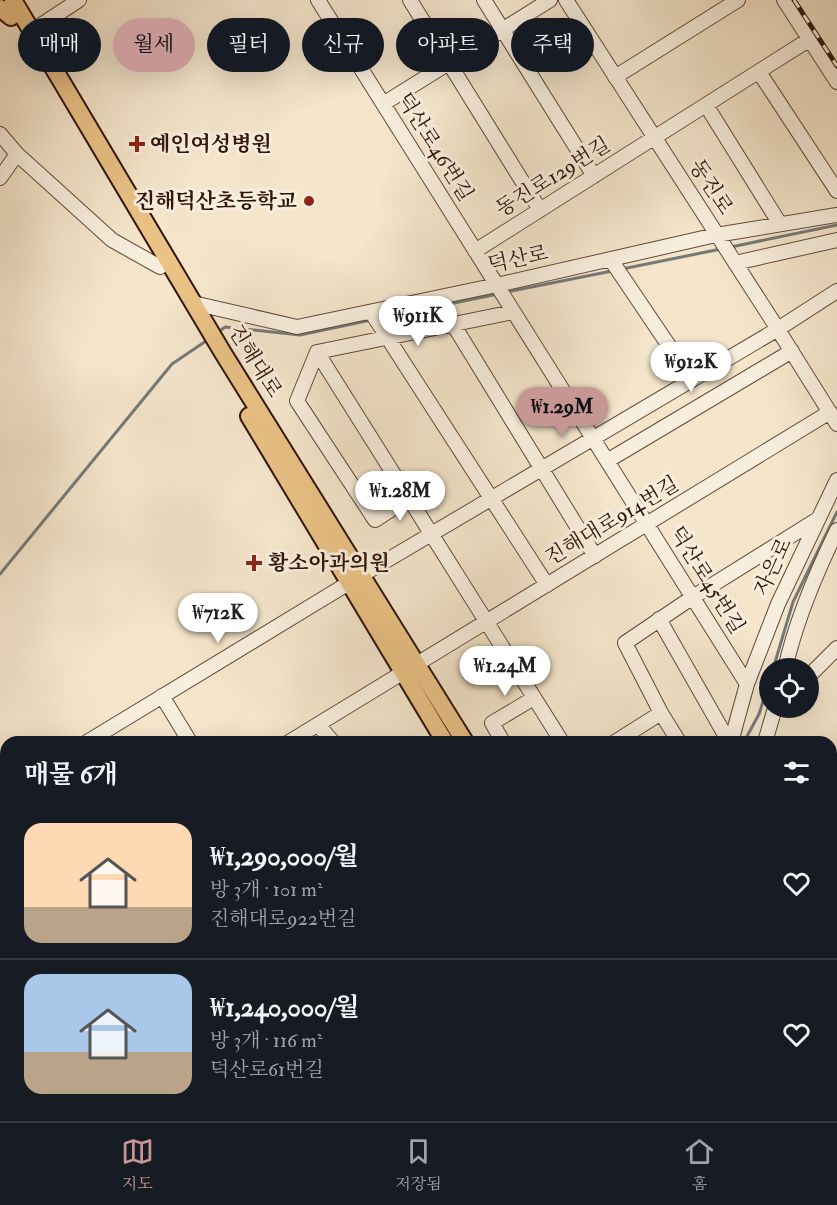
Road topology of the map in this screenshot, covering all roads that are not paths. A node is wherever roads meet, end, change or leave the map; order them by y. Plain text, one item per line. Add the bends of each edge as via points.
1 (2, 0) edge
2 (79, 0) edge
3 (318, 0) edge
4 (410, 0) edge
5 (484, 0) edge
6 (550, 0) edge
7 (566, 0) edge
8 (738, 0) edge
9 (784, 0) edge
10 (8, 8) edge
11 (52, 18) edge
12 (421, 18) edge
13 (503, 29) junction
14 (499, 32) edge
15 (810, 39) junction
16 (56, 72) edge
17 (435, 72) edge
18 (455, 72) edge
19 (759, 72) junction
20 (615, 77) junction
21 (837, 82) edge
22 (383, 104) junction
23 (706, 105) junction
24 (0, 134) edge
25 (654, 138) junction
26 (17, 154) junction
27 (594, 176) junction
28 (0, 178) edge
29 (837, 190) edge
30 (540, 210) junction
31 (837, 215) edge
32 (780, 224) junction
33 (716, 235) junction
34 (837, 240) edge
35 (475, 251) junction
36 (611, 260) junction
37 (735, 263) junction
38 (160, 267) junction
39 (496, 285) junction
40 (837, 291) edge
41 (193, 303) junction
42 (371, 312) junction
43 (513, 312) junction
44 (453, 324) junction
45 (775, 324) junction
46 (388, 338) junction
47 (792, 351) junction
48 (317, 352) junction
49 (692, 380) junction
50 (833, 418) edge
51 (593, 438) junction
52 (607, 461) junction
53 (542, 469) junction
54 (837, 480) edge
55 (409, 498) junction
56 (491, 498) junction
57 (818, 519) junction
58 (647, 524) junction
59 (837, 530) edge
60 (431, 534) junction
61 (595, 556) junction
62 (356, 579) junction
63 (547, 585) junction
64 (693, 597) junction
65 (659, 619) junction
66 (487, 622) junction
67 (837, 648) edge
68 (787, 658) edge
69 (819, 666) edge
70 (409, 670) junction
71 (747, 684) junction
72 (162, 696) junction
73 (534, 698) junction
74 (661, 714) junction
75 (772, 718) edge
76 (318, 725) junction
77 (97, 736) edge
78 (186, 736) edge
79 (299, 736) edge
80 (328, 736) edge
81 (442, 736) edge
82 (460, 736) edge
83 (500, 736) edge
84 (558, 736) edge
85 (625, 736) edge
86 (675, 736) edge
87 (727, 736) edge
88 (732, 736) edge
89 (767, 736) edge

1 - 10 main road, 진해대로
2 - 11 street
3 - 22 street, 덕산로46번길
4 - 12 street
5 - 13 street
6 - 13 street
7 - 20 street, 동진로
8 - 20 street
9 - 15 street
10 - 38 main road, 진해대로
13 - 14 street
13 - 27 street
15 - 19 street, 동진로129번길
15 - 21 street
16 - 41 main road, 진해대로
17 - 22 street
18 - 30 street
19 - 23 street, 동진로129번길
19 - 29 street
20 - 25 street, 동진로
22 - 35 street, 덕산로46번길
23 - 25 street, 동진로129번길
23 - 32 street
24 - 26 street
25 - 27 street, 동진로129번길
25 - 33 street, 동진로
26 - 28 street
26 - 38 street via 112,240
27 - 30 street, 동진로129번길
30 - 35 street, 동진로129번길
31 - 32 street, 덕산로
32 - 33 street, 덕산로
33 - 36 street, 덕산로
33 - 37 street, 동진로
34 - 37 street
35 - 39 street, 덕산로46번길
36 - 39 street, 덕산로
36 - 49 street
37 - 45 street, 동진로
38 - 62 main road, 진해대로 via 310,514
39 - 42 street, 덕산로
39 - 43 street, 덕산로45번길
40 - 45 street
41 - 42 street, 덕산로 via 297,327
41 - 62 main road, 진해대로
42 - 46 street
43 - 44 street
43 - 51 street, 덕산로45번길
44 - 46 street
44 - 53 street
45 - 47 street, 동진로
45 - 49 street
46 - 48 street
46 - 56 street
47 - 50 street, 동진로
47 - 52 street
48 - 55 street
48 - 55 street via 297,401 375,520
49 - 51 street
50 - 58 street, 진해대로914번길
51 - 52 street, 덕산로45번길
51 - 53 street
52 - 58 street, 덕산로45번길
53 - 56 street
53 - 61 street
54 - 57 street, 자은로
55 - 60 street
56 - 60 street
56 - 63 street
57 - 64 street
57 - 71 street, 자은로 via 778,604
58 - 61 street, 진해대로914번길
58 - 64 street, 덕산로45번길
59 - 68 street via 820,563
60 - 62 street
60 - 66 street
61 - 63 street, 진해대로914번길
62 - 70 main road, 진해대로
62 - 72 street
63 - 66 street, 진해대로914번길
64 - 65 street
64 - 71 street, 덕산로45번길
65 - 74 street via 626,643
65 - 87 street
66 - 70 street, 진해대로914번길
66 - 73 street
67 - 69 street
70 - 76 street, 진해대로914번길
70 - 81 main road, 진해대로
70 - 82 main road, 진해대로
71 - 88 street, 자은로
72 - 77 street
72 - 78 street
73 - 83 street via 492,723
73 - 84 street
74 - 85 street
74 - 86 street
75 - 89 street
76 - 79 street, 진해대로914번길
76 - 80 street

